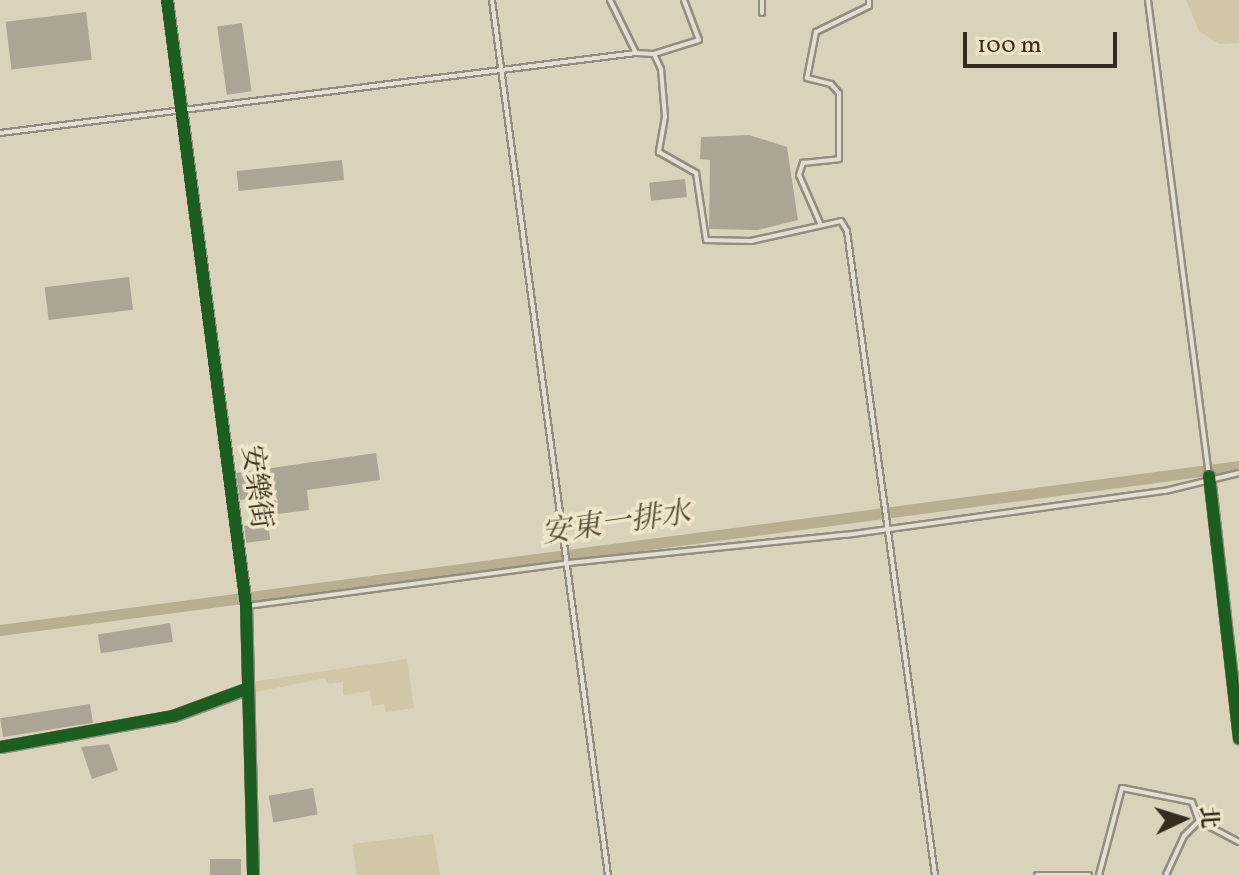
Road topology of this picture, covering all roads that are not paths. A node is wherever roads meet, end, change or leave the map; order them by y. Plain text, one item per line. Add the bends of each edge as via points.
1 (167, 0) edge
2 (492, 0) edge
3 (610, 0) edge
4 (684, 0) edge
5 (762, 0) edge
6 (869, 0) edge
7 (1148, 0) edge
8 (762, 13) dead end
9 (636, 53) junction
10 (654, 54) junction
11 (502, 71) junction
12 (181, 108) junction
13 (0, 133) edge
14 (820, 223) junction
15 (1239, 473) edge
16 (1209, 476) junction
17 (889, 529) junction
18 (568, 563) junction
19 (246, 606) junction
20 (246, 689) junction
21 (1239, 738) edge
22 (0, 747) edge
23 (1199, 821) junction
24 (1239, 842) edge
25 (253, 875) edge
26 (608, 875) edge
27 (935, 875) edge
28 (1037, 875) edge
29 (1089, 875) edge
30 (1099, 875) edge
31 (1166, 875) edge

1 - 12 street, 安樂街
2 - 11 lane
3 - 9 lane
4 - 10 lane via 699,40
5 - 8 lane
6 - 14 lane via 869,6 816,32 807,78 839,93 839,159 803,163 799,175
7 - 16 lane
9 - 10 lane
9 - 11 lane
10 - 14 lane via 665,117 659,152 696,173 706,240 751,241
11 - 12 lane
11 - 18 lane
12 - 13 lane
12 - 19 street, 安樂街
14 - 17 lane via 841,221 847,231
15 - 16 lane
16 - 17 lane via 1165,491
16 - 21 street
17 - 18 lane
17 - 27 lane
18 - 19 lane
18 - 26 lane
19 - 20 street, 安樂街
20 - 22 street via 173,716
20 - 25 street, 安樂街
23 - 24 lane
23 - 30 lane via 1192,802 1122,788
23 - 31 lane via 1184,836
28 - 29 lane

